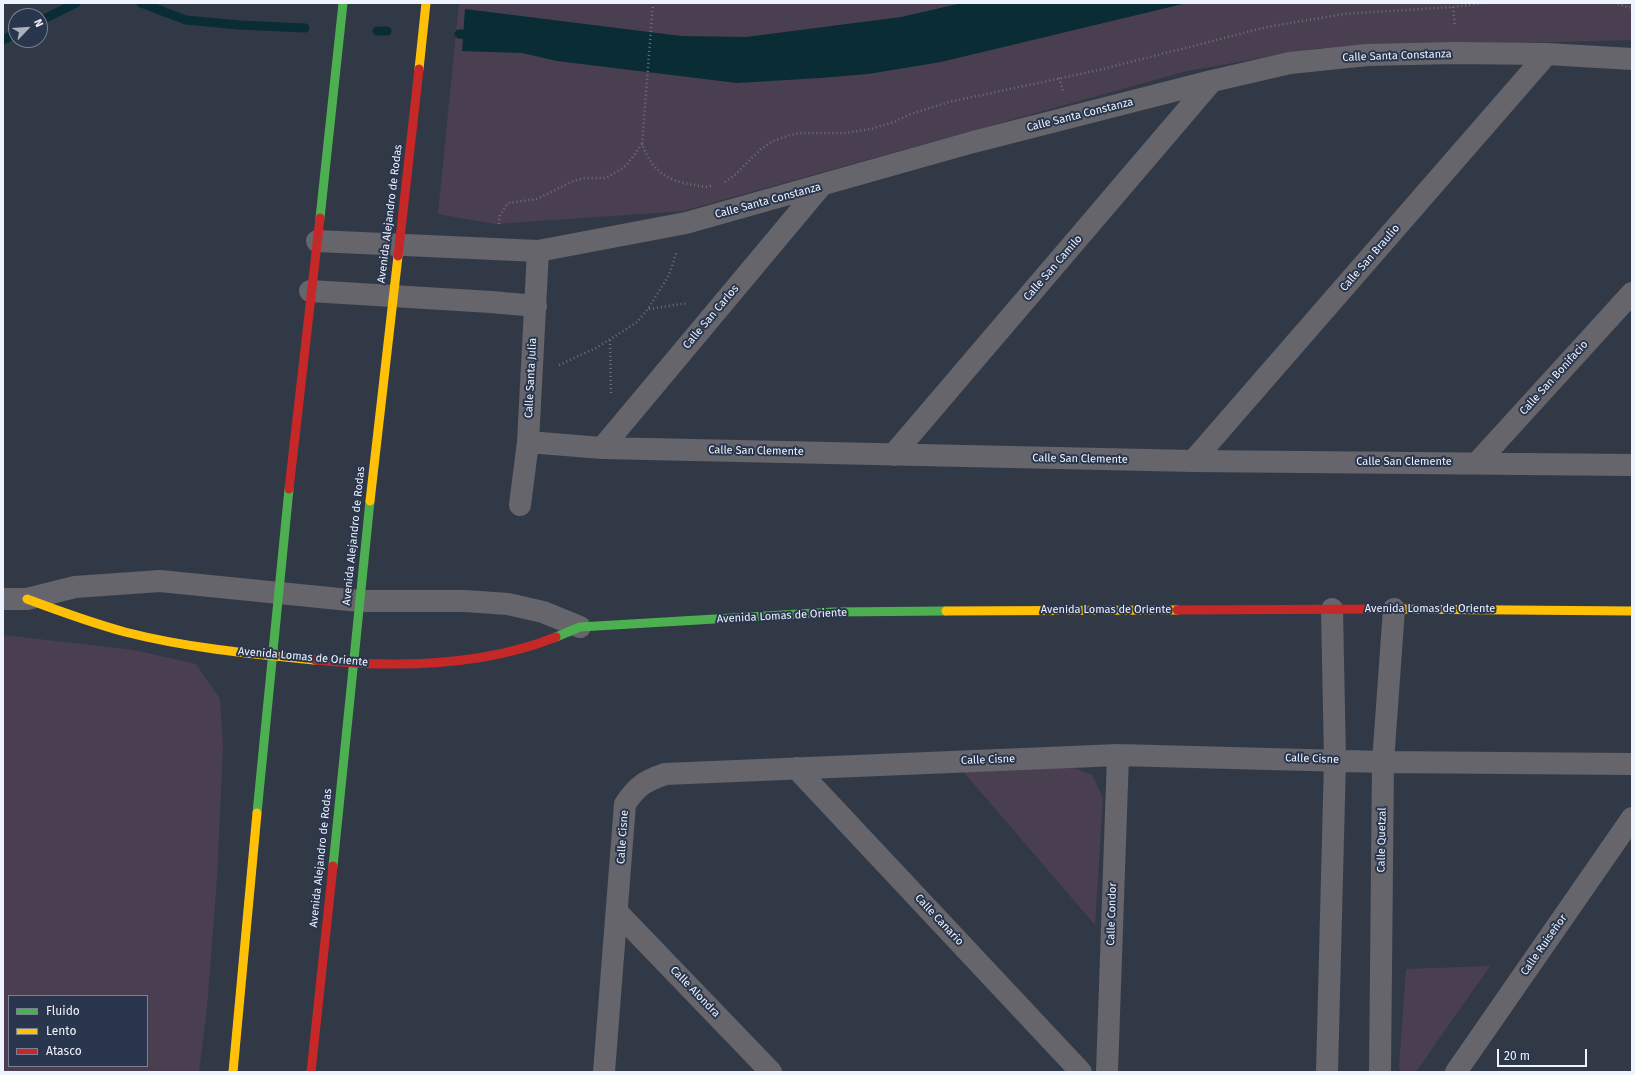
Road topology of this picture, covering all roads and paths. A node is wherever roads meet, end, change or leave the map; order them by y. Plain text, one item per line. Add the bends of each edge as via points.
1 (344, 3) edge
2 (426, 3) edge
3 (653, 3) edge
4 (1486, 3) edge
5 (1614, 3) edge
6 (1632, 8) edge
7 (1547, 54) junction
8 (1632, 59) edge
9 (1212, 81) junction
10 (642, 144) junction
11 (723, 184) dead end
12 (694, 185) junction
13 (718, 185) dead end
14 (821, 186) junction
15 (686, 223) junction
16 (317, 241) junction
17 (399, 245) junction
18 (499, 248) junction
19 (538, 251) junction
20 (310, 291) junction
21 (1632, 293) edge
22 (392, 297) junction
23 (536, 306) junction
24 (610, 340) junction
25 (531, 377) junction
26 (621, 425) junction
27 (528, 442) junction
28 (602, 448) junction
29 (893, 455) junction
30 (1193, 461) junction
31 (1477, 463) junction
32 (1632, 465) edge
33 (520, 505) dead end
34 (278, 592) junction
35 (3, 599) edge
36 (27, 599) junction
37 (359, 601) junction
38 (1332, 609) junction
39 (1394, 609) junction
40 (1632, 611) edge
41 (580, 626) junction
42 (271, 656) junction
43 (354, 664) junction
44 (1118, 755) junction
45 (1335, 760) junction
46 (1383, 762) junction
47 (1632, 764) edge
48 (796, 768) junction
49 (1632, 818) edge
50 (618, 913) junction
51 (233, 1072) edge
52 (311, 1072) edge
53 (604, 1072) edge
54 (771, 1072) edge
55 (1081, 1072) edge
56 (1106, 1072) edge
57 (1327, 1072) edge
58 (1380, 1072) edge
59 (1456, 1072) edge

1 - 16 street
2 - 17 street, Avenida Alejandro de Rodas
3 - 10 path
4 - 11 path via 1344,14 1266,27 1099,70 949,102 871,129 845,133 790,135 761,149
5 - 6 path
7 - 8 street, Calle Santa Constanza
7 - 9 street, Calle Santa Constanza via 1367,55 1290,63
7 - 30 street, Calle San Braulio
9 - 14 street, Calle Santa Constanza via 973,142
9 - 29 street, Calle San Camilo
10 - 12 path via 647,158 659,172 670,180
10 - 18 path via 626,166 606,178 573,180 537,199 508,203 500,215
12 - 13 path
12 - 15 path
14 - 15 street, Calle Santa Constanza
14 - 26 street, Calle San Carlos
15 - 19 street, Calle Santa Constanza
15 - 24 path via 669,275 648,309 636,323
16 - 17 street, Calle Santa Constanza
16 - 20 street
17 - 18 street, Calle Santa Constanza
17 - 22 street, Avenida Alejandro de Rodas
18 - 19 street, Calle Santa Constanza
19 - 23 street, Calle Santa Julia
20 - 22 street
20 - 34 street
21 - 31 street, Calle San Bonifacio
22 - 23 street
22 - 37 street, Avenida Alejandro de Rodas
23 - 25 street, Calle Santa Julia
24 - 25 path
24 - 26 path via 611,401
25 - 27 street, Calle Santa Julia
26 - 28 street, Calle San Carlos
27 - 28 street, Calle San Clemente
27 - 33 street, Calle Santa Julia
28 - 29 street, Calle San Clemente
29 - 30 street, Calle San Clemente
30 - 31 street, Calle San Clemente
31 - 32 street, Calle San Clemente
34 - 36 street, Avenida Lomas de Oriente via 160,581 75,587
34 - 37 street, Avenida Lomas de Oriente
34 - 42 street
35 - 36 street, Avenida Lomas de Oriente
36 - 42 street, Avenida Lomas de Oriente via 77,618 126,632 172,642
37 - 41 street, Avenida Lomas de Oriente via 465,601 508,604 543,612
37 - 43 street, Avenida Alejandro de Rodas
38 - 39 street, Avenida Lomas de Oriente
38 - 41 street, Avenida Lomas de Oriente via 833,612
38 - 45 street
39 - 40 street, Avenida Lomas de Oriente
39 - 46 street, Calle Quetzal
41 - 43 street, Avenida Lomas de Oriente via 533,646 496,655 435,663
42 - 43 street, Avenida Lomas de Oriente
42 - 51 street
43 - 52 street, Avenida Alejandro de Rodas
44 - 45 street, Calle Cisne
44 - 48 street, Calle Cisne
44 - 56 street, Calle Condor
45 - 46 street, Calle Cisne
45 - 57 street
46 - 47 street, Calle Cisne
46 - 58 street, Calle Quetzal
48 - 50 street, Calle Cisne via 665,774 648,780 634,791 625,804
48 - 55 street, Calle Canario
49 - 59 street, Calle Ruiseñor
50 - 53 street, Calle Cisne
50 - 54 street, Calle Alondra

